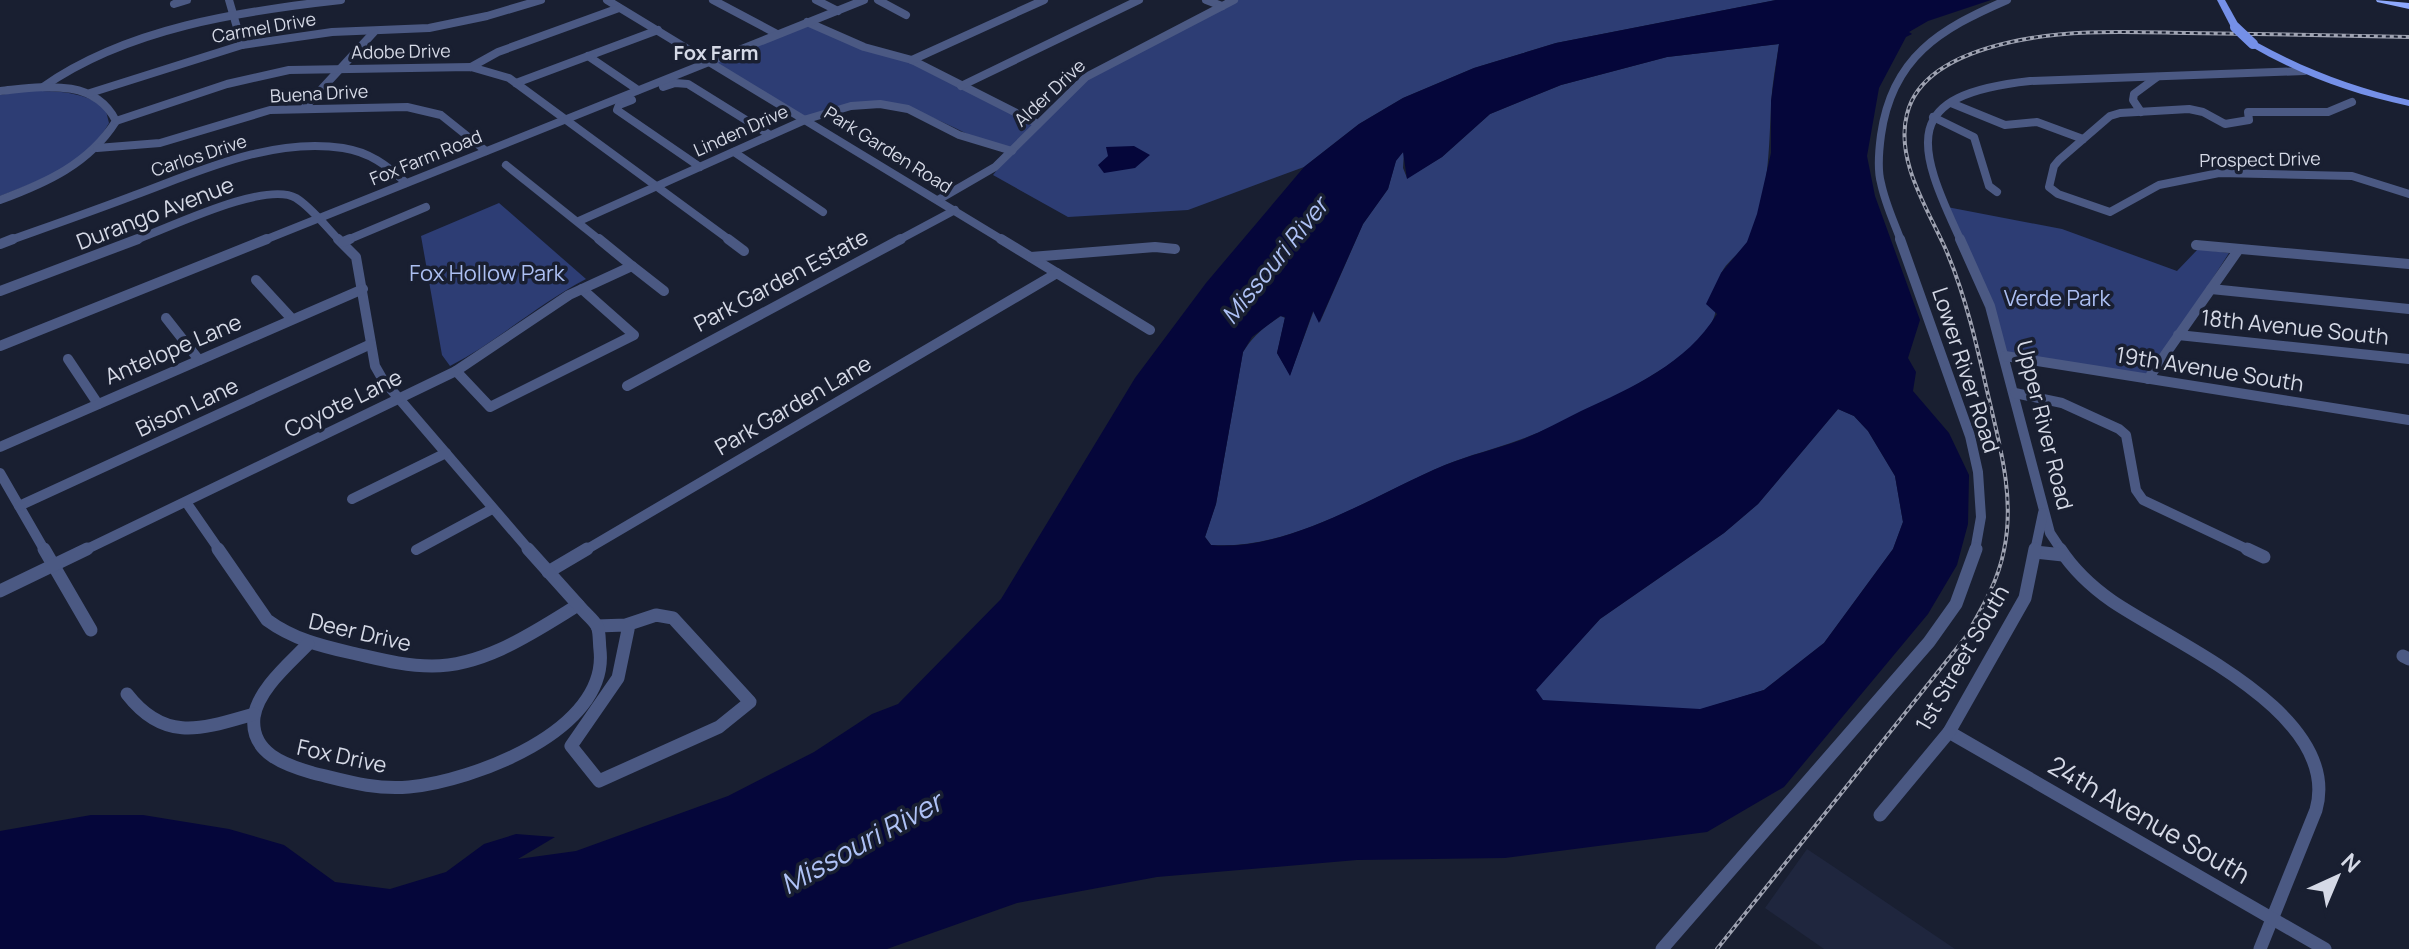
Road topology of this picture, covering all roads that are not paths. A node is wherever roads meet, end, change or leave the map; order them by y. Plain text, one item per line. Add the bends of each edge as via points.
1 (187, 0) edge
2 (229, 0) edge
3 (341, 0) edge
4 (541, 0) edge
5 (607, 0) edge
6 (713, 0) edge
7 (816, 0) edge
8 (864, 0) edge
9 (878, 0) edge
10 (1044, 0) edge
11 (1139, 0) edge
12 (1206, 0) edge
13 (1234, 0) edge
14 (2007, 0) edge
15 (2221, 0) edge
16 (2381, 0) edge
17 (2401, 0) edge
18 (174, 4) dead end
19 (2409, 4) edge
20 (1222, 6) junction
21 (619, 8) junction
22 (838, 11) junction
23 (906, 15) dead end
24 (234, 16) junction
25 (807, 22) junction
26 (658, 30) junction
27 (374, 32) junction
28 (777, 34) junction
29 (242, 45) junction
30 (588, 56) junction
31 (912, 60) junction
32 (711, 61) junction
33 (471, 67) junction
34 (339, 69) junction
35 (2304, 71) junction
36 (2157, 77) junction
37 (516, 83) junction
38 (961, 86) junction
39 (43, 87) junction
40 (638, 90) junction
41 (0, 91) edge
42 (90, 93) junction
43 (2352, 102) dead end
44 (1951, 103) junction
45 (2409, 103) edge
46 (305, 107) junction
47 (2141, 112) junction
48 (1933, 117) junction
49 (565, 119) junction
50 (807, 119) junction
51 (116, 121) junction
52 (1038, 124) junction
53 (770, 135) junction
54 (2083, 139) junction
55 (97, 148) junction
56 (486, 151) junction
57 (1012, 151) junction
58 (734, 152) junction
59 (506, 165) dead end
60 (700, 167) junction
61 (406, 183) junction
62 (657, 186) junction
63 (1997, 192) dead end
64 (2409, 194) edge
65 (0, 200) edge
66 (938, 200) junction
67 (426, 207) dead end
68 (955, 210) junction
69 (823, 212) dead end
70 (318, 218) junction
71 (579, 221) junction
72 (343, 242) junction
73 (0, 244) edge
74 (2196, 245) dead end
75 (1175, 249) dead end
76 (2239, 249) junction
77 (744, 251) dead end
78 (1030, 257) junction
79 (2409, 264) edge
80 (632, 266) junction
81 (1057, 273) junction
82 (256, 280) dead end
83 (363, 289) junction
84 (582, 289) junction
85 (2211, 289) junction
86 (0, 291) edge
87 (664, 291) dead end
88 (2409, 309) edge
89 (166, 318) dead end
90 (292, 319) junction
91 (1150, 330) dead end
92 (2178, 335) junction
93 (371, 344) junction
94 (0, 346) edge
95 (2005, 356) junction
96 (68, 359) dead end
97 (2409, 359) edge
98 (199, 360) junction
99 (456, 371) junction
100 (2148, 379) junction
101 (627, 386) dead end
102 (2015, 393) junction
103 (400, 398) junction
104 (98, 404) junction
105 (2408, 417) edge
106 (0, 447) edge
107 (446, 453) junction
108 (0, 473) edge
109 (352, 499) dead end
110 (186, 502) junction
111 (19, 506) junction
112 (492, 509) junction
113 (2043, 512) junction
114 (416, 550) dead end
115 (2035, 552) junction
116 (2063, 555) junction
117 (2264, 557) dead end
118 (54, 565) junction
119 (548, 572) junction
120 (0, 591) edge
121 (578, 605) junction
122 (629, 625) junction
123 (597, 626) junction
124 (91, 630) dead end
125 (308, 644) junction
126 (127, 694) dead end
127 (254, 714) junction
128 (1949, 732) junction
129 (1880, 815) dead end
130 (2273, 918) junction
131 (1662, 949) edge
132 (2260, 949) edge
133 (2325, 949) edge

1 - 18 street
2 - 24 street
3 - 24 street
4 - 27 street, Carmel Drive via 449,25
5 - 21 street, Park Garden Road
6 - 28 street
7 - 22 street
8 - 22 street, Fox Farm Road
9 - 23 street
10 - 31 street
11 - 38 street
12 - 20 street
13 - 20 street, Alder Drive
14 - 131 street, Lower River Road via 1945,31 1902,71 1884,104 1878,148 1880,182 1966,423 1978,472 1981,517 1967,583 1929,642
15 - 35 main road, bridge via 2235,27 2253,44
16 - 19 highway
17 - 19 highway
20 - 52 street, Alder Drive via 1086,77
21 - 26 street, Park Garden Road
21 - 33 street
22 - 25 street, Fox Farm Road
24 - 29 street
24 - 39 street via 91,58
25 - 28 street, Fox Farm Road
25 - 31 street via 864,47
26 - 30 street
26 - 32 street, Park Garden Road
27 - 29 street, Carmel Drive via 332,32
27 - 34 street
28 - 32 street, Fox Farm Road
29 - 42 street, Carmel Drive
30 - 37 street
30 - 40 street
31 - 38 street
32 - 40 street, Fox Farm Road
32 - 50 street, Park Garden Road
33 - 34 street, Adobe Drive
33 - 37 street, Adobe Drive
34 - 46 street
34 - 51 street, Adobe Drive via 252,77
35 - 36 street
35 - 45 main road
36 - 44 street via 2018,83 1983,89
36 - 47 street via 2134,94
37 - 49 street, Adobe Drive
38 - 52 street
39 - 41 street
39 - 42 street
40 - 49 street, Fox Farm Road
42 - 51 street via 105,101
43 - 47 street, Prospect Drive via 2328,112 2248,112 2249,120 2242,124 2218,123 2197,110
44 - 48 street
44 - 54 street via 2011,127 2035,122
46 - 55 street, Buena Drive via 244,116 160,143
46 - 56 street, Buena Drive via 426,110 441,115
47 - 54 street, Prospect Drive via 2110,116
48 - 63 street via 1974,137 1989,186
48 - 95 street, Upper River Road via 1928,155 1980,277
49 - 56 street, Fox Farm Road
49 - 62 street, Adobe Drive
50 - 53 street, Linden Drive
50 - 57 street, Linden Drive via 880,104 908,109 959,135
50 - 66 street, Park Garden Road
51 - 55 street
52 - 57 street, Alder Drive
53 - 58 street, Linden Drive
53 - 60 street via 685,83 617,107
54 - 64 street, Prospect Drive via 2054,166 2049,187 2105,211 2159,185 2219,173 2352,176
55 - 65 street via 51,178
56 - 61 street, Fox Farm Road
57 - 66 street, Alder Drive via 985,175
58 - 60 street, Linden Drive
58 - 69 street
59 - 71 street
60 - 62 street, Linden Drive
61 - 70 street, Fox Farm Road
61 - 73 street, Carlos Drive via 384,163 350,151 271,151 215,165
62 - 71 street, Linden Drive
62 - 77 street, Adobe Drive
66 - 68 street, Park Garden Road
67 - 72 street
68 - 78 street, Park Garden Road
68 - 101 street, Park Garden Estate
70 - 72 street
70 - 86 street, Durango Avenue via 289,194 251,197
70 - 94 street, Fox Farm Road
71 - 80 street
72 - 83 street via 356,257
74 - 76 street
75 - 78 street
76 - 79 street
76 - 85 street
78 - 81 street, Park Garden Road
80 - 84 street, Coyote Lane
80 - 87 street
81 - 91 street, Park Garden Road
81 - 119 street, Park Garden Lane
82 - 90 street
83 - 90 street, Antelope Lane
83 - 93 street
84 - 99 street, Coyote Lane
84 - 99 street via 634,335 490,407
85 - 88 street
85 - 92 street
89 - 98 street
90 - 98 street, Antelope Lane
92 - 97 street, 18th Avenue South
92 - 100 street
93 - 103 street via 375,366
93 - 111 street, Bison Lane
95 - 100 street, 19th Avenue South
95 - 102 street, Upper River Road
96 - 104 street
98 - 104 street, Antelope Lane
99 - 103 street, Coyote Lane
100 - 105 street, 19th Avenue South
102 - 113 street, Upper River Road
102 - 117 street via 2062,403 2119,429 2126,435 2136,490 2143,500
103 - 107 street
103 - 110 street, Coyote Lane
104 - 106 street, Antelope Lane
107 - 109 street
107 - 112 street
108 - 111 street
110 - 118 street, Coyote Lane
110 - 125 street, Deer Drive via 267,620
111 - 118 street
112 - 114 street
112 - 119 street
113 - 115 street, 1st Street South
113 - 116 street, Upper River Road
115 - 116 street
115 - 128 street, 1st Street South via 2025,598
116 - 130 street, Upper River Road via 2109,599 2258,693 2314,753 2321,778 2316,807
118 - 120 street, Coyote Lane
118 - 124 street
119 - 121 street
121 - 123 street
121 - 125 street, Deer Drive via 494,652 456,664 415,666
122 - 122 street via 657,614 673,618 750,702 719,727 599,781 571,746 618,678
122 - 123 street
123 - 127 street, Fox Drive via 601,662 575,713 533,747 465,777 376,788 286,766 265,754 255,738
125 - 127 street
126 - 127 street via 137,711 155,724 182,729
128 - 129 street, 1st Street South
128 - 130 street, 24th Avenue South
130 - 132 street, Upper River Road
130 - 133 street, 24th Avenue South

